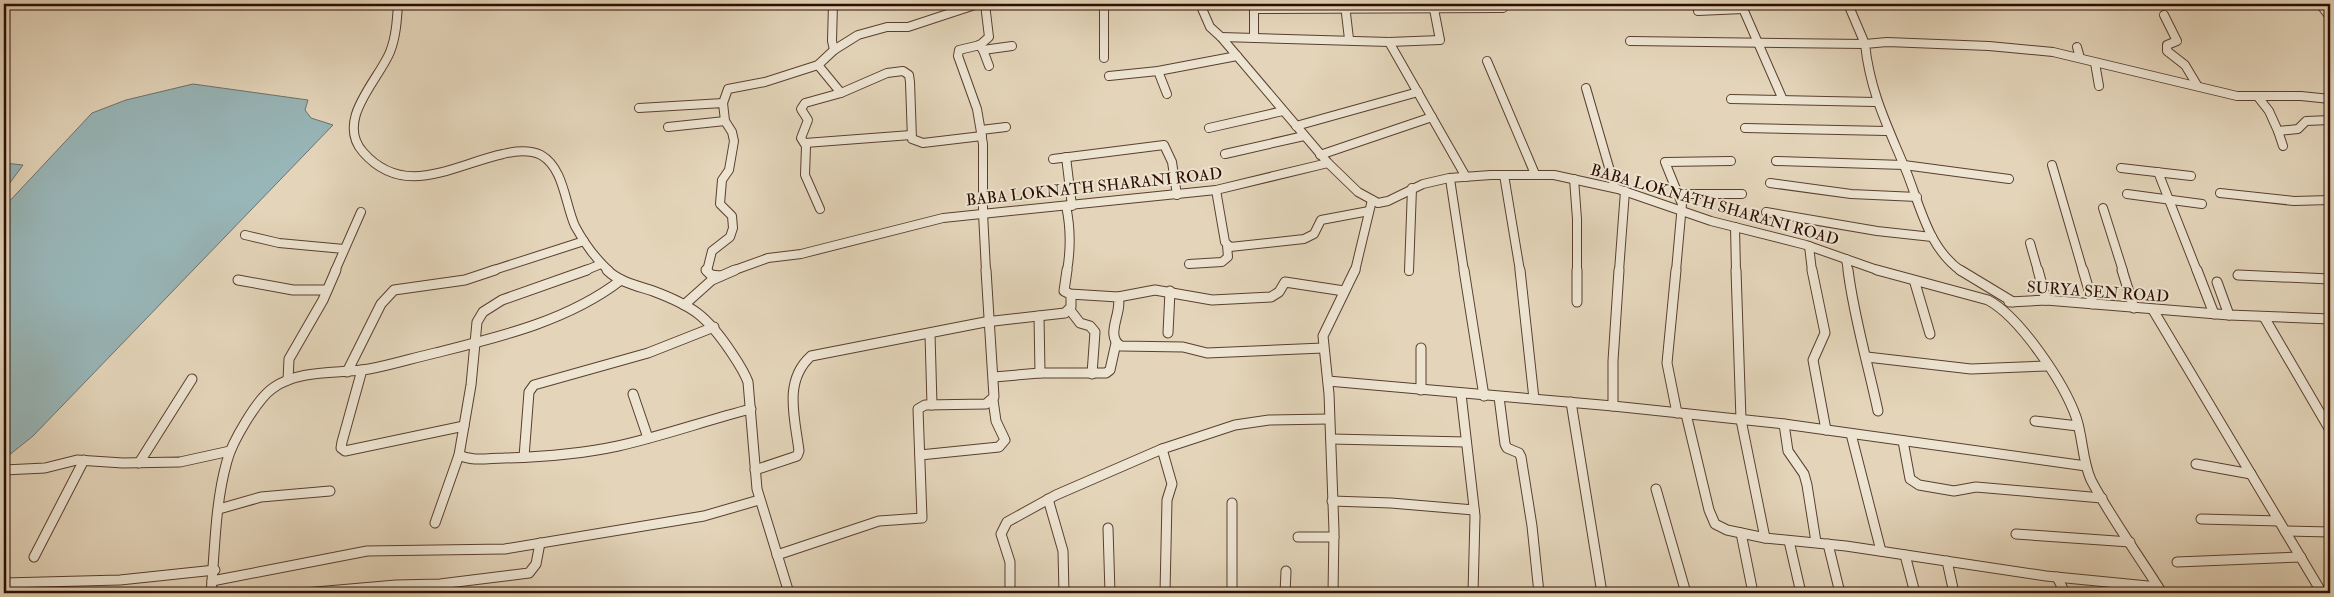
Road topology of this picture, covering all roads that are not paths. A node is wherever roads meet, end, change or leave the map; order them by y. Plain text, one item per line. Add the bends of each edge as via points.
1 (398, 4) edge
2 (833, 4) edge
3 (978, 4) edge
4 (985, 4) edge
5 (1104, 4) edge
6 (1200, 4) edge
7 (1848, 4) edge
8 (2320, 4) edge
9 (1254, 6) edge
10 (1345, 6) edge
11 (1434, 6) edge
12 (1742, 6) edge
13 (1503, 8) dead end
14 (1698, 10) dead end
15 (2164, 15) dead end
16 (2330, 17) edge
17 (1221, 37) junction
18 (1254, 38) junction
19 (1349, 39) junction
20 (1630, 41) dead end
21 (1758, 41) junction
22 (1389, 42) junction
23 (1866, 44) junction
24 (1012, 46) dead end
25 (2078, 47) dead end
26 (981, 48) junction
27 (834, 50) junction
28 (1237, 56) junction
29 (1104, 58) dead end
30 (2080, 58) junction
31 (1487, 62) dead end
32 (2095, 63) junction
33 (818, 65) junction
34 (989, 66) dead end
35 (1158, 71) junction
36 (1109, 76) dead end
37 (2196, 85) junction
38 (2099, 86) dead end
39 (1586, 88) dead end
40 (1418, 92) junction
41 (841, 94) junction
42 (1167, 94) dead end
43 (2258, 97) junction
44 (1731, 99) dead end
45 (2330, 99) edge
46 (1783, 100) junction
47 (1876, 102) junction
48 (723, 103) junction
49 (639, 108) dead end
50 (1283, 110) junction
51 (1432, 117) junction
52 (2330, 120) edge
53 (725, 121) junction
54 (1296, 126) junction
55 (668, 127) dead end
56 (1006, 127) dead end
57 (1209, 128) dead end
58 (1745, 128) dead end
59 (2278, 130) junction
60 (1887, 131) junction
61 (981, 133) junction
62 (911, 135) junction
63 (1304, 136) junction
64 (805, 143) junction
65 (2283, 146) dead end
66 (1225, 154) dead end
67 (1320, 155) junction
68 (1066, 157) junction
69 (1053, 159) dead end
70 (1731, 161) dead end
71 (1776, 161) dead end
72 (1328, 163) junction
73 (1904, 165) junction
74 (2052, 166) dead end
75 (2121, 168) dead end
76 (2158, 172) junction
77 (1535, 174) junction
78 (1504, 175) junction
79 (2191, 176) dead end
80 (1466, 177) junction
81 (1450, 179) junction
82 (1574, 179) junction
83 (2009, 179) dead end
84 (1770, 183) dead end
85 (1412, 188) junction
86 (1615, 188) junction
87 (1216, 190) junction
88 (1625, 192) junction
89 (2220, 192) dead end
90 (1678, 194) junction
91 (1742, 194) dead end
92 (2127, 194) dead end
93 (1177, 195) junction
94 (1917, 197) junction
95 (1372, 200) junction
96 (2170, 200) junction
97 (2330, 200) edge
98 (2202, 204) dead end
99 (1069, 206) junction
100 (2103, 208) dead end
101 (820, 209) dead end
102 (1680, 210) junction
103 (1369, 211) junction
104 (361, 212) dead end
105 (1766, 212) dead end
106 (983, 213) junction
107 (1735, 227) junction
108 (245, 235) dead end
109 (1932, 237) junction
110 (584, 241) junction
111 (2030, 243) dead end
112 (1227, 245) junction
113 (1808, 246) junction
114 (344, 249) junction
115 (1846, 259) junction
116 (601, 264) junction
117 (1189, 264) dead end
118 (1409, 272) dead end
119 (721, 276) junction
120 (2238, 276) dead end
121 (2330, 279) edge
122 (238, 280) dead end
123 (621, 280) junction
124 (2217, 282) dead end
125 (1915, 283) junction
126 (327, 290) junction
127 (1170, 291) junction
128 (1344, 291) junction
129 (1071, 295) junction
130 (1118, 297) junction
131 (2046, 300) junction
132 (1576, 302) dead end
133 (2013, 302) junction
134 (1994, 304) junction
135 (2093, 304) junction
136 (684, 305) junction
137 (2134, 308) junction
138 (1070, 310) junction
139 (2153, 310) junction
140 (2214, 314) junction
141 (2229, 315) junction
142 (1039, 316) junction
143 (2264, 317) junction
144 (2329, 321) edge
145 (990, 322) junction
146 (714, 327) junction
147 (1168, 333) dead end
148 (930, 334) junction
149 (1930, 334) dead end
150 (476, 343) junction
151 (1116, 343) junction
152 (1323, 348) junction
153 (1421, 348) dead end
154 (1867, 357) junction
155 (2047, 366) junction
156 (362, 370) junction
157 (347, 372) junction
158 (1040, 373) junction
159 (1092, 374) junction
160 (994, 377) junction
161 (192, 379) dead end
162 (288, 380) junction
163 (1328, 381) junction
164 (1421, 390) junction
165 (634, 394) dead end
166 (1460, 394) junction
167 (1484, 396) junction
168 (1498, 397) junction
169 (993, 400) junction
170 (1534, 400) junction
171 (1571, 402) junction
172 (932, 405) junction
173 (1614, 406) junction
174 (751, 409) junction
175 (1878, 411) dead end
176 (1682, 413) junction
177 (1329, 419) junction
178 (1741, 420) junction
179 (2035, 421) dead end
180 (1784, 424) junction
181 (464, 426) junction
182 (2078, 426) junction
183 (1826, 430) junction
184 (2330, 430) edge
185 (1852, 434) junction
186 (648, 438) junction
187 (1331, 439) junction
188 (1466, 442) junction
189 (1903, 442) junction
190 (1162, 449) junction
191 (230, 451) junction
192 (459, 454) junction
193 (920, 455) junction
194 (524, 457) junction
195 (84, 460) junction
196 (139, 463) junction
197 (2196, 464) dead end
198 (2086, 466) junction
199 (4, 470) edge
200 (754, 470) junction
201 (2251, 474) junction
202 (1656, 488) dead end
203 (330, 491) dead end
204 (2102, 498) junction
205 (1048, 499) junction
206 (759, 500) junction
207 (1332, 501) junction
208 (1232, 503) dead end
209 (219, 509) junction
210 (1474, 510) junction
211 (2201, 518) dead end
212 (2278, 521) junction
213 (435, 523) dead end
214 (1108, 528) dead end
215 (2285, 532) junction
216 (2330, 532) edge
217 (1741, 533) junction
218 (2016, 534) dead end
219 (1298, 537) dead end
220 (1334, 537) junction
221 (1765, 538) junction
222 (1789, 541) junction
223 (1816, 542) junction
224 (2130, 542) junction
225 (540, 543) junction
226 (1828, 544) junction
227 (1881, 552) junction
228 (1905, 555) junction
229 (777, 556) junction
230 (34, 557) dead end
231 (2301, 557) junction
232 (1947, 562) junction
233 (2177, 562) dead end
234 (215, 570) junction
235 (1286, 571) dead end
236 (2057, 577) junction
237 (212, 581) junction
238 (4, 583) edge
239 (2160, 590) edge
240 (211, 593) edge
241 (304, 593) edge
242 (788, 593) edge
243 (1010, 593) edge
244 (1064, 593) edge
245 (1110, 593) edge
246 (1165, 593) edge
247 (1232, 593) edge
248 (1285, 593) edge
249 (1333, 593) edge
250 (1472, 593) edge
251 (1539, 593) edge
252 (1602, 593) edge
253 (1686, 593) edge
254 (1753, 593) edge
255 (1801, 593) edge
256 (1840, 593) edge
257 (1915, 593) edge
258 (1954, 593) edge
259 (2065, 593) edge
260 (2322, 593) edge

1 - 110 street via 391,49 363,97 355,122 354,135 360,150 387,173 418,177 492,156 522,152 540,155 554,170 569,212
2 - 27 street
3 - 27 street via 908,28 887,27 858,34
4 - 26 street via 989,36
5 - 29 street
6 - 17 street via 1210,27
7 - 23 street
8 - 16 street
9 - 10 street
9 - 18 street
10 - 11 street
10 - 19 street
11 - 13 street
11 - 22 street via 1440,40
12 - 14 street
12 - 21 street
15 - 37 street via 2177,41 2167,45 2167,51 2185,64
17 - 18 street
17 - 28 street
18 - 19 street
19 - 22 street
20 - 21 street
21 - 23 street
21 - 46 street
22 - 40 street
23 - 30 street via 1989,46
23 - 47 street via 1866,59
24 - 26 street
25 - 30 street
26 - 34 street
26 - 61 street via 960,50 958,56 974,99
27 - 33 street
28 - 35 street
28 - 50 street
30 - 32 street
31 - 77 street
32 - 37 street
32 - 38 street
33 - 41 street
33 - 48 street via 765,82 728,89
35 - 36 street
35 - 42 street
37 - 43 street via 2237,96
39 - 86 street
40 - 51 street
40 - 54 street
41 - 62 street via 887,73 907,72
41 - 64 street via 801,106 808,120 801,135
43 - 45 street
43 - 59 street via 2269,110
44 - 46 street
46 - 47 street
47 - 60 street
48 - 49 street
48 - 53 street
50 - 54 street
50 - 57 street
51 - 67 street
51 - 80 street
52 - 59 street via 2306,121 2300,130
53 - 55 street
53 - 119 street via 734,141 729,170 722,180 720,204 732,216 734,230 728,241 712,251 706,271
54 - 63 street
56 - 61 street
58 - 60 street
59 - 65 street
60 - 73 street
61 - 62 street via 923,143 912,139
61 - 106 street
62 - 64 street
63 - 66 street
63 - 67 street
64 - 101 street via 805,175
67 - 72 street
68 - 69 street
68 - 93 street via 1164,145 1172,162
68 - 99 street
70 - 90 street via 1665,162
71 - 73 street
72 - 87 street, BABA LOKNATH SHARANI ROAD
72 - 95 street
73 - 83 street
73 - 94 street
74 - 135 street
75 - 76 street
76 - 79 street
76 - 96 street
77 - 78 street, BABA LOKNATH SHARANI ROAD
77 - 82 street, BABA LOKNATH SHARANI ROAD
78 - 80 street, BABA LOKNATH SHARANI ROAD
78 - 170 street via 1520,269
80 - 81 street, BABA LOKNATH SHARANI ROAD
81 - 85 street, BABA LOKNATH SHARANI ROAD
81 - 167 street
82 - 86 street, BABA LOKNATH SHARANI ROAD
82 - 132 street
84 - 94 street via 1851,194
85 - 95 street, BABA LOKNATH SHARANI ROAD via 1385,203
85 - 118 street
86 - 88 street, BABA LOKNATH SHARANI ROAD
87 - 93 street, BABA LOKNATH SHARANI ROAD
87 - 112 street
88 - 102 street, BABA LOKNATH SHARANI ROAD
88 - 173 street via 1613,361
89 - 97 street via 2294,200
90 - 91 street
90 - 102 street via 1682,204
92 - 96 street
93 - 99 street, BABA LOKNATH SHARANI ROAD
94 - 109 street
95 - 103 street
96 - 98 street
96 - 140 street
99 - 106 street, BABA LOKNATH SHARANI ROAD
99 - 129 street via 1070,247 1063,287
100 - 137 street
102 - 107 street, BABA LOKNATH SHARANI ROAD
102 - 176 street via 1667,363
103 - 112 street via 1321,220 1314,234 1304,239 1236,247
103 - 128 street via 1357,267
104 - 114 street
105 - 109 street
106 - 119 street, BABA LOKNATH SHARANI ROAD via 944,218 801,254 768,258
106 - 145 street
107 - 113 street, BABA LOKNATH SHARANI ROAD
107 - 178 street
108 - 114 street via 279,243
109 - 133 street via 1953,266
110 - 116 street
110 - 157 street via 465,280 388,293
111 - 131 street
112 - 117 street via 1228,257 1222,262
113 - 115 street, BABA LOKNATH SHARANI ROAD
113 - 183 street via 1825,333 1813,353 1813,360
114 - 126 street
115 - 125 street, BABA LOKNATH SHARANI ROAD
115 - 154 street via 1853,311
116 - 123 street via 615,279
116 - 150 street via 491,306 477,322
119 - 136 street, BABA LOKNATH SHARANI ROAD
120 - 121 street
122 - 126 street via 293,290
123 - 136 street
123 - 150 street via 571,312
124 - 141 street
125 - 134 street, BABA LOKNATH SHARANI ROAD via 1977,296
125 - 149 street
126 - 162 street via 289,359
127 - 128 street via 1212,300 1270,297 1289,282
127 - 130 street
127 - 147 street
128 - 152 street via 1324,331
129 - 130 street
129 - 138 street
130 - 151 street via 1120,307 1113,333
131 - 133 street, SURYA SEN ROAD
131 - 135 street, SURYA SEN ROAD
133 - 134 street, SURYA SEN ROAD
134 - 155 street via 2022,329
135 - 137 street, SURYA SEN ROAD
136 - 146 street
137 - 139 street, SURYA SEN ROAD
138 - 142 street
138 - 159 street via 1080,323 1090,326 1095,332
139 - 140 street, SURYA SEN ROAD
139 - 201 street
140 - 141 street, SURYA SEN ROAD
141 - 143 street, SURYA SEN ROAD
142 - 145 street
142 - 158 street
143 - 144 street, SURYA SEN ROAD
143 - 184 street
145 - 148 street
145 - 160 street
146 - 174 street via 746,376
146 - 194 street via 648,353 534,385 529,392
148 - 172 street
148 - 200 street via 818,353 803,361 792,387 799,452 793,459
150 - 156 street
150 - 181 street
151 - 152 street via 1127,347 1183,347 1207,353
151 - 159 street via 1110,370
152 - 163 street
153 - 164 street
154 - 155 street via 1971,369
154 - 175 street
155 - 182 street via 2076,415
156 - 157 street
156 - 181 street via 342,442 341,448 345,451
157 - 162 street via 311,374
158 - 159 street
158 - 160 street
160 - 169 street
161 - 196 street
162 - 191 street via 273,388 252,411
163 - 164 street
163 - 177 street
164 - 166 street
165 - 186 street
166 - 167 street
166 - 188 street
167 - 168 street
168 - 170 street
168 - 251 street via 1505,444 1521,457
169 - 172 street via 986,404
169 - 193 street via 996,421 1004,435 1003,444 993,449
170 - 171 street
171 - 173 street
171 - 252 street
172 - 193 street via 918,409
173 - 176 street
174 - 186 street
174 - 200 street
176 - 178 street
176 - 217 street via 1715,524
177 - 187 street
177 - 190 street via 1235,424
178 - 180 street
178 - 221 street
179 - 182 street
180 - 183 street
180 - 223 street via 1788,451 1804,474
181 - 192 street
182 - 198 street
183 - 185 street
185 - 189 street
185 - 227 street
186 - 194 street via 585,452
187 - 188 street
187 - 207 street
188 - 210 street
189 - 198 street
189 - 204 street via 1910,479 1919,485 1954,491 1976,487
190 - 205 street
190 - 246 street via 1172,484 1167,500
191 - 196 street via 193,460
191 - 209 street
192 - 194 street via 464,458 477,459
192 - 213 street
193 - 229 street via 922,518 879,521
195 - 196 street
195 - 199 street via 45,468
195 - 230 street
197 - 201 street
198 - 204 street
200 - 206 street
201 - 212 street
202 - 253 street
203 - 209 street via 261,497
204 - 224 street
205 - 243 street via 1016,516 1003,528 1002,541 1010,562
205 - 244 street via 1063,551
206 - 225 street via 704,516
206 - 229 street
207 - 210 street
207 - 220 street
208 - 247 street
209 - 234 street
210 - 250 street
211 - 212 street
212 - 215 street
214 - 245 street
215 - 216 street
215 - 231 street
217 - 221 street
217 - 254 street
218 - 224 street
219 - 220 street
220 - 249 street
221 - 222 street
222 - 223 street
222 - 255 street
223 - 226 street
224 - 239 street
225 - 237 street via 505,549 367,551
225 - 241 street via 536,565 529,573 440,584
226 - 227 street
226 - 256 street
227 - 228 street
228 - 232 street
228 - 257 street
229 - 242 street
231 - 233 street
231 - 260 street
232 - 236 street
232 - 258 street
234 - 237 street
234 - 238 street via 120,580
235 - 248 street
236 - 239 street
236 - 259 street
237 - 240 street

